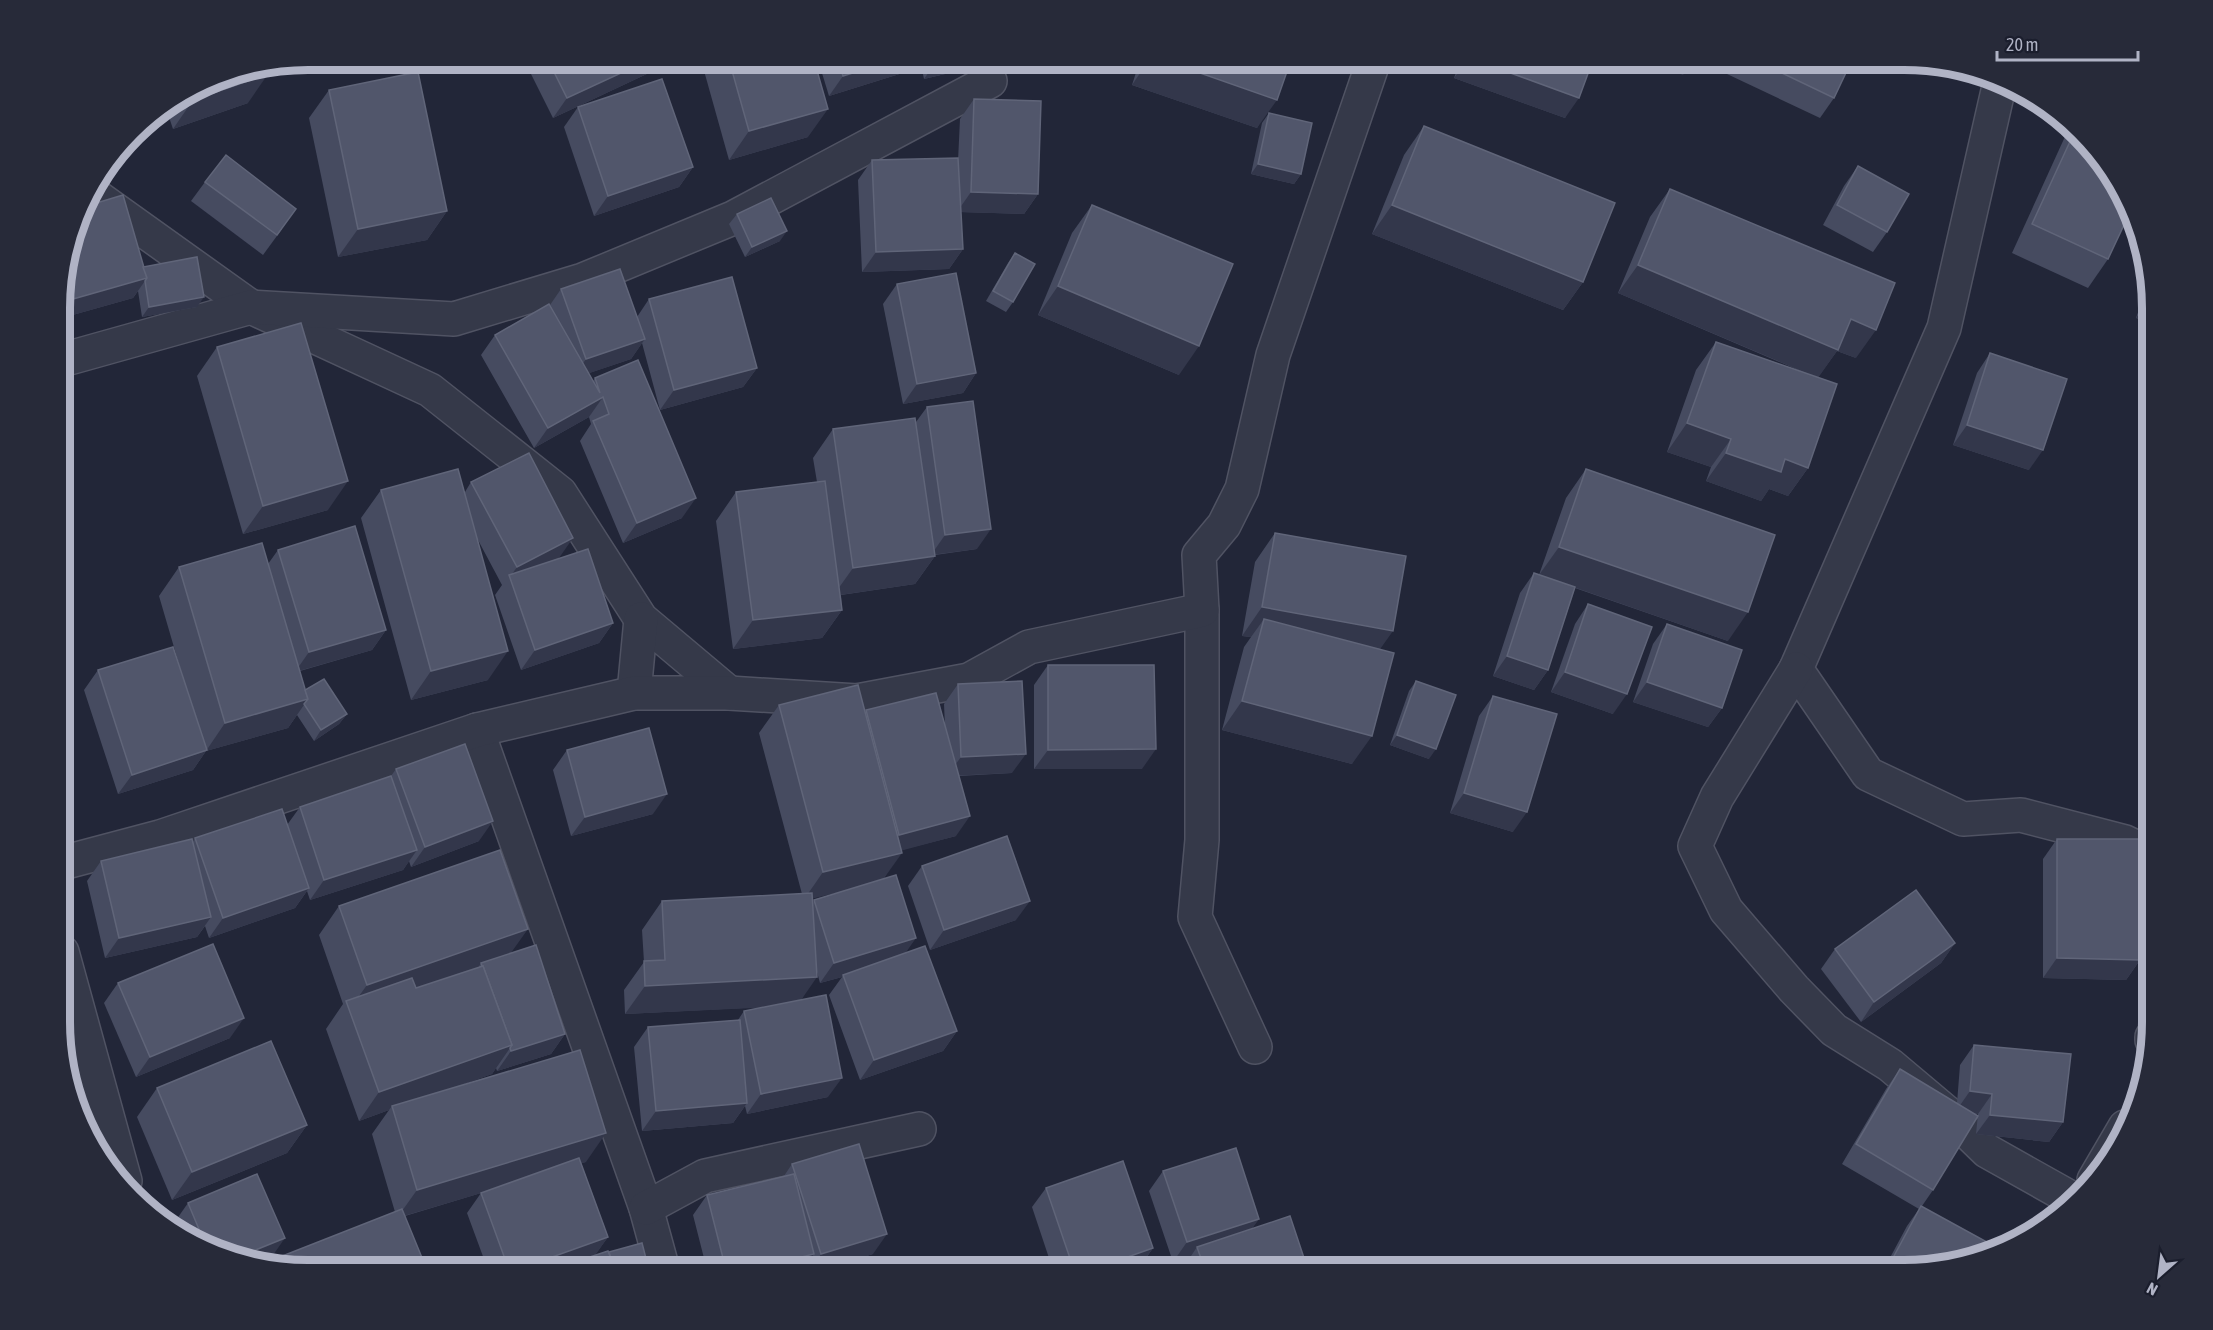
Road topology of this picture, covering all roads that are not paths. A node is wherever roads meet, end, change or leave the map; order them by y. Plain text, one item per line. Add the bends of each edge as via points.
1 (1371, 70) edge
2 (990, 81) dead end
3 (1999, 90) edge
4 (98, 198) edge
5 (251, 307) junction
6 (70, 358) edge
7 (1202, 610) junction
8 (641, 619) junction
9 (1796, 669) junction
10 (634, 693) junction
11 (729, 693) junction
12 (477, 730) junction
13 (2142, 850) edge
14 (70, 861) edge
15 (70, 981) edge
16 (1255, 1047) dead end
17 (919, 1129) dead end
18 (121, 1168) edge
19 (2066, 1196) edge
20 (646, 1208) junction
21 (660, 1260) edge

1 - 7 street via 1273,355 1242,489 1224,525 1199,555
2 - 5 street via 733,218 573,284 454,319
3 - 9 street via 1944,328
4 - 5 street
5 - 6 street
5 - 8 street via 430,390 560,494
7 - 11 street via 1029,647 969,680 856,701
7 - 16 street via 1202,840 1195,917
8 - 10 street
8 - 11 street
9 - 13 street via 1868,774 1963,819 2021,815 2125,842
9 - 19 street via 1717,797 1695,846 1726,910 1834,1030 1890,1065 1987,1151
10 - 11 street
10 - 12 street
12 - 14 street via 160,837
12 - 20 street
15 - 18 street
17 - 20 street via 705,1176
20 - 21 street

